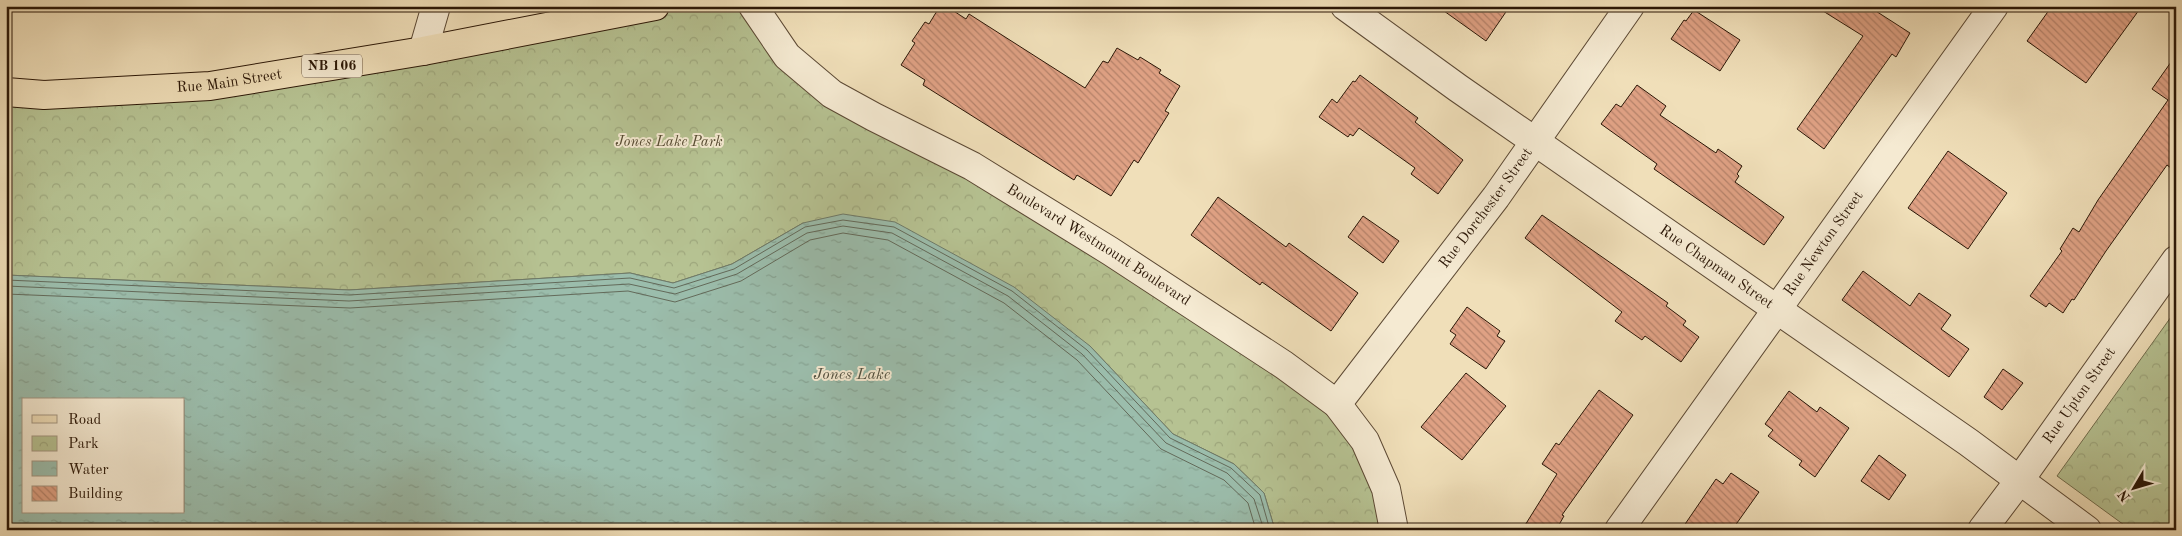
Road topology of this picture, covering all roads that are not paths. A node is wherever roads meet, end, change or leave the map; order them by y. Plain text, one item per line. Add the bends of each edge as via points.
1 (436, 6) edge
2 (655, 6) edge
3 (753, 6) edge
4 (1345, 6) edge
5 (1630, 6) edge
6 (1994, 6) edge
7 (423, 51) junction
8 (6, 92) edge
9 (1535, 140) junction
10 (2176, 260) edge
11 (1777, 309) junction
12 (1337, 404) junction
13 (2019, 481) junction
14 (1394, 530) edge
15 (1619, 530) edge
16 (1982, 530) edge
17 (2087, 530) edge

1 - 7 street
2 - 7 main road, Rue Main Street / NB 106
3 - 12 street, Boulevard Westmount Boulevard via 787,56 832,94 972,166 1135,267 1284,365
4 - 9 street, Rue Chapman Street
5 - 9 street, Rue Dorchester Street
6 - 11 street, Rue Newton Street
7 - 8 main road, Rue Main Street / NB 106 via 210,86 44,94
9 - 11 street, Rue Chapman Street
9 - 12 street, Rue Dorchester Street via 1496,197
10 - 13 street, Rue Upton Street
11 - 13 street, Rue Chapman Street
11 - 15 street, Rue Newton Street
12 - 14 street, Boulevard Westmount Boulevard via 1364,441 1386,489
13 - 16 street, Rue Upton Street
13 - 17 street, Rue Chapman Street

